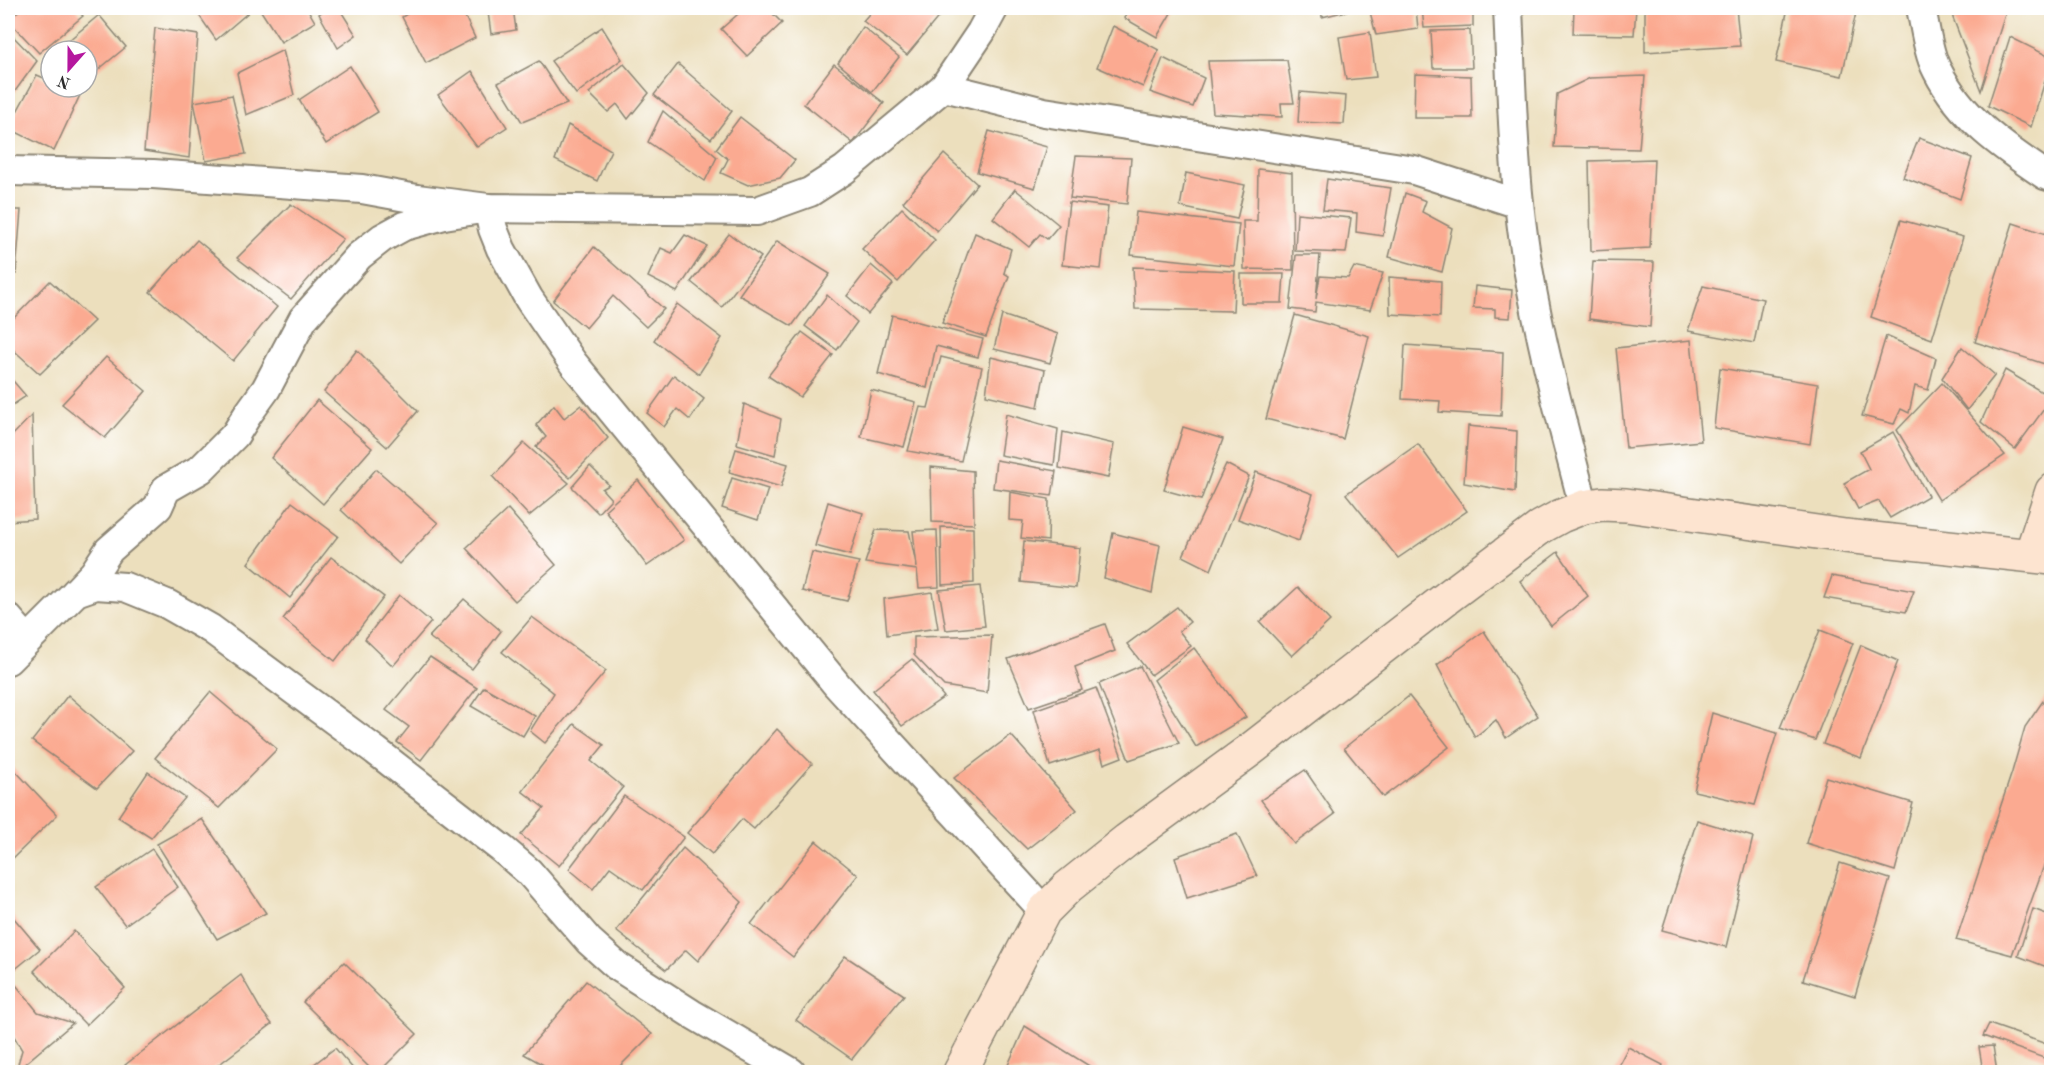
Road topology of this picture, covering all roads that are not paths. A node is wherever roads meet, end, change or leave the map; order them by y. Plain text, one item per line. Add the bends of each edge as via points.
1 (994, 8) edge
2 (1508, 8) edge
3 (1921, 8) edge
4 (944, 87) junction
5 (8, 171) edge
6 (2052, 177) edge
7 (1519, 204) junction
8 (488, 208) junction
9 (2052, 491) edge
10 (1584, 507) junction
11 (2041, 557) edge
12 (76, 592) junction
13 (8, 618) edge
14 (27, 640) junction
15 (8, 660) edge
16 (1044, 910) junction
17 (791, 1072) edge
18 (960, 1072) edge

1 - 4 street
2 - 7 street
3 - 6 street via 1936,69 1962,109 1996,142
4 - 7 street via 1044,112 1414,170
4 - 8 street via 844,170 810,192 757,210
5 - 8 street via 153,174 362,189
7 - 10 street via 1544,354
8 - 12 street via 404,226 359,256 303,319 266,389 235,435 201,469 166,489 158,507 109,550
8 - 16 street via 501,249 573,363 837,685
9 - 11 street
10 - 11 street via 1626,505 1845,536
10 - 16 street via 1541,527 1119,847
12 - 14 street
12 - 17 street via 96,585 125,587 167,603 211,629 502,849 617,966
13 - 14 street
14 - 15 street
16 - 18 street

